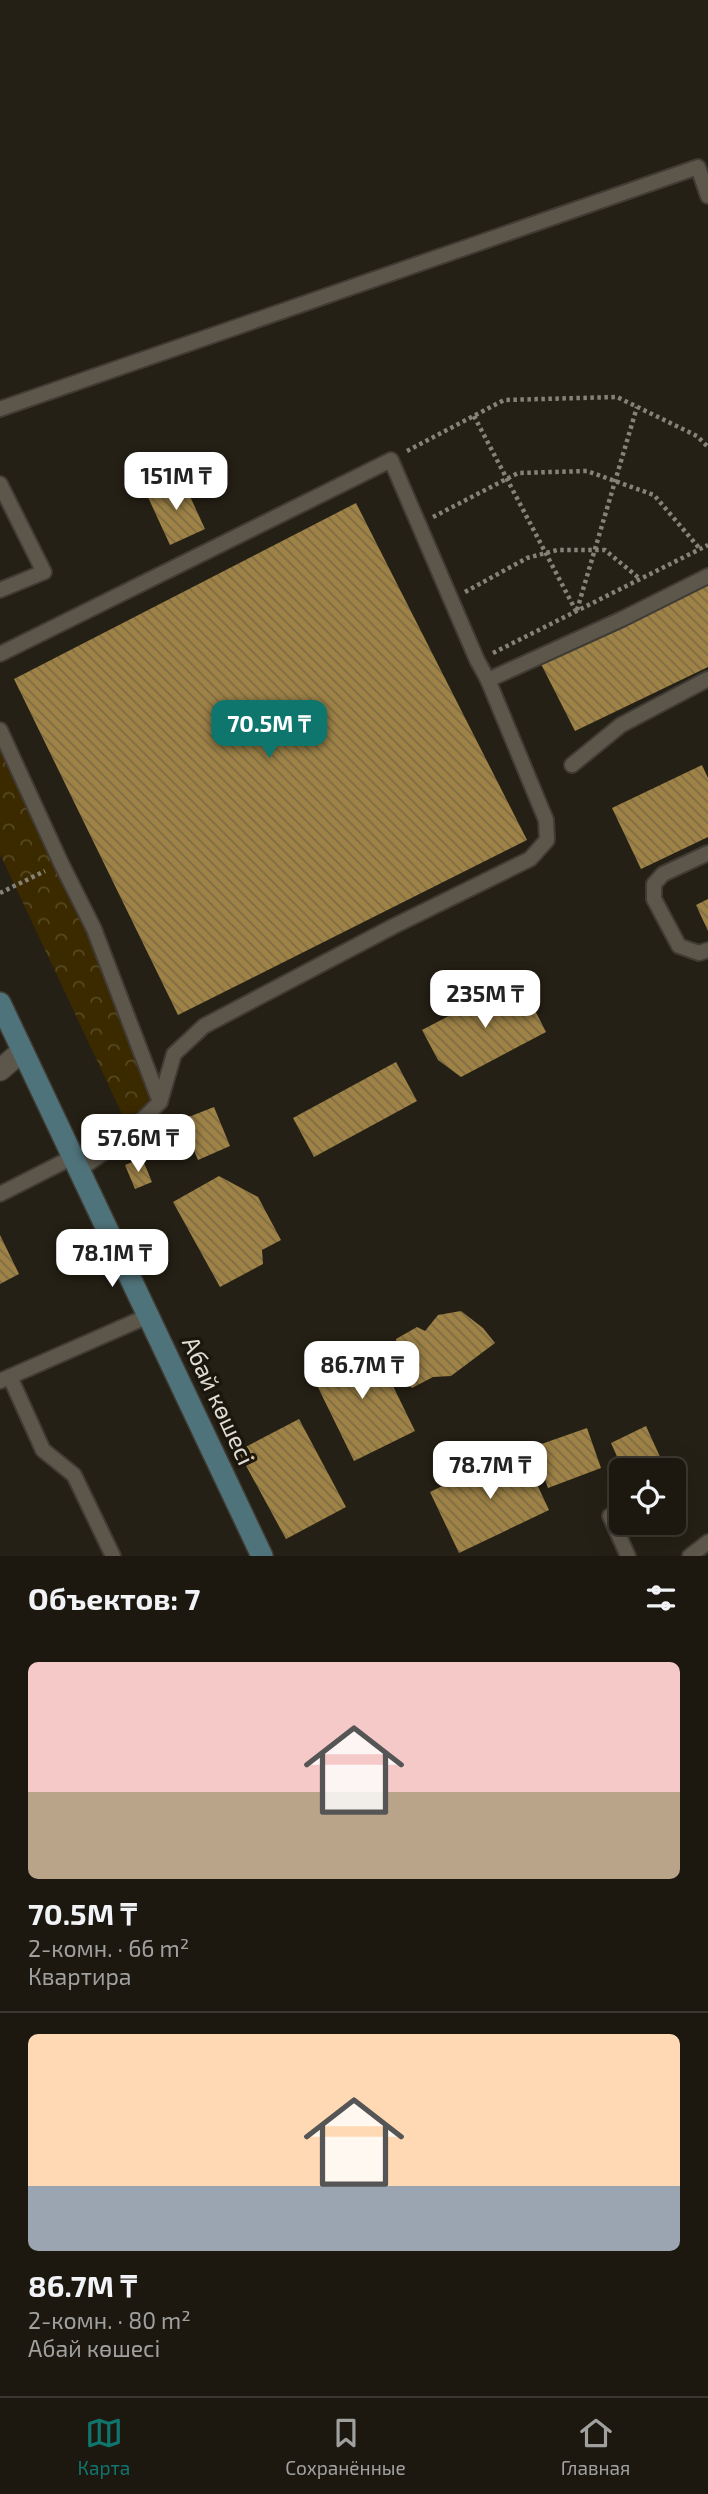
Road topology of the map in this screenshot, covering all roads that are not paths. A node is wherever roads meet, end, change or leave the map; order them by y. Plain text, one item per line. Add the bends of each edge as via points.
1 (708, 196) edge
2 (0, 409) edge
3 (0, 484) edge
4 (708, 576) edge
5 (0, 590) edge
6 (0, 654) edge
7 (708, 679) edge
8 (488, 680) junction
9 (0, 730) edge
10 (572, 765) dead end
11 (708, 853) edge
12 (708, 950) edge
13 (0, 1003) edge
14 (22, 1051) junction
15 (0, 1070) edge
16 (160, 1102) junction
17 (76, 1164) junction
18 (0, 1194) edge
19 (148, 1316) junction
20 (5, 1379) edge
21 (619, 1535) edge
22 (708, 1542) edge
23 (113, 1556) edge
24 (262, 1556) edge
25 (628, 1556) edge
26 (690, 1556) edge

1 - 2 lane via 698,167
3 - 5 lane via 44,572
4 - 8 lane
6 - 8 lane via 391,460
7 - 10 lane via 621,725
8 - 16 lane via 546,820 547,840 530,859 204,1026 174,1054
9 - 16 lane via 94,929
11 - 12 lane via 663,874 653,884 653,899 679,946 699,953
13 - 14 main road, Абай көшесі
14 - 15 street
14 - 17 main road, Абай көшесі
16 - 17 lane via 124,1138
17 - 18 lane
17 - 19 main road, Абай көшесі
19 - 20 lane
19 - 24 main road, Абай көшесі
20 - 23 lane via 43,1450 74,1475
21 - 25 lane
22 - 26 lane

